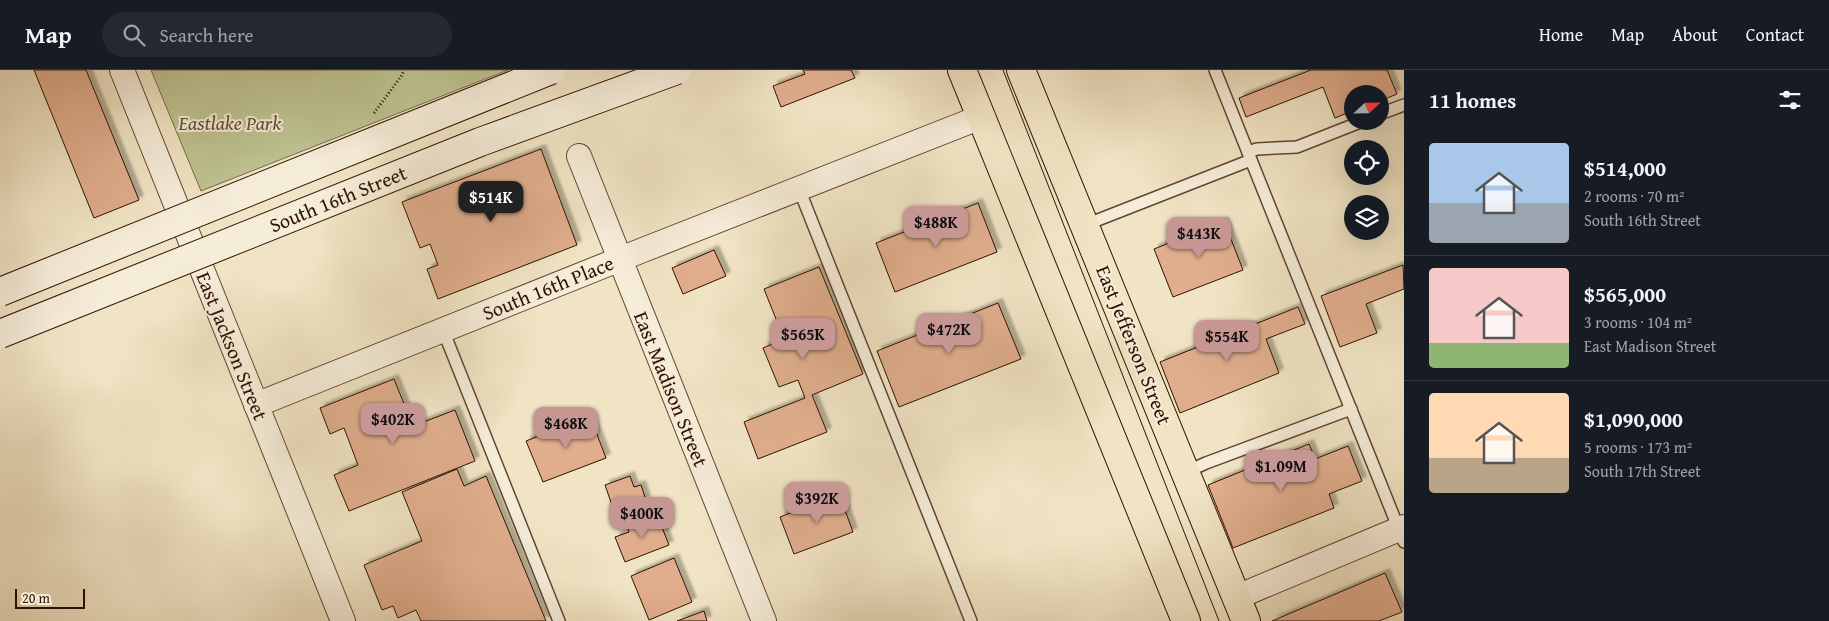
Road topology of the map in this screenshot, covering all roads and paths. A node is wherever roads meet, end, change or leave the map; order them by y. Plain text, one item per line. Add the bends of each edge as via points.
1 (122, 70) edge
2 (404, 70) edge
3 (551, 70) edge
4 (677, 70) edge
5 (962, 70) edge
6 (1022, 70) edge
7 (1215, 70) edge
8 (1404, 105) edge
9 (1389, 111) edge
10 (374, 114) dead end
11 (981, 117) junction
12 (1344, 128) edge
13 (579, 156) dead end
14 (1250, 156) junction
15 (799, 189) junction
16 (1085, 225) junction
17 (619, 260) junction
18 (0, 292) edge
19 (442, 330) junction
20 (0, 334) edge
21 (256, 405) junction
22 (1350, 409) junction
23 (1186, 472) junction
24 (1402, 533) edge
25 (1242, 609) edge
26 (1184, 620) edge
27 (343, 621) edge
28 (559, 621) edge
29 (764, 621) edge
30 (971, 621) edge

1 - 21 street, East Jackson Street
2 - 10 path
3 - 18 main road, South 16th Street, bridge
4 - 20 main road, South 16th Street, bridge via 480,142
5 - 11 main road
6 - 16 main road, East Jefferson Street
7 - 14 lane
8 - 9 lane
11 - 15 street, South 16th Place
11 - 26 main road
12 - 14 lane via 1297,147 1257,149
13 - 17 street, East Madison Street
14 - 16 lane
14 - 22 lane
15 - 17 street, South 16th Place
15 - 30 lane
16 - 23 main road, East Jefferson Street
17 - 19 street, South 16th Place
17 - 29 street, East Madison Street
19 - 21 street, South 16th Place
19 - 28 lane
21 - 27 street, East Jackson Street
22 - 23 lane
22 - 24 lane
23 - 25 main road, East Jefferson Street
24 - 25 street

